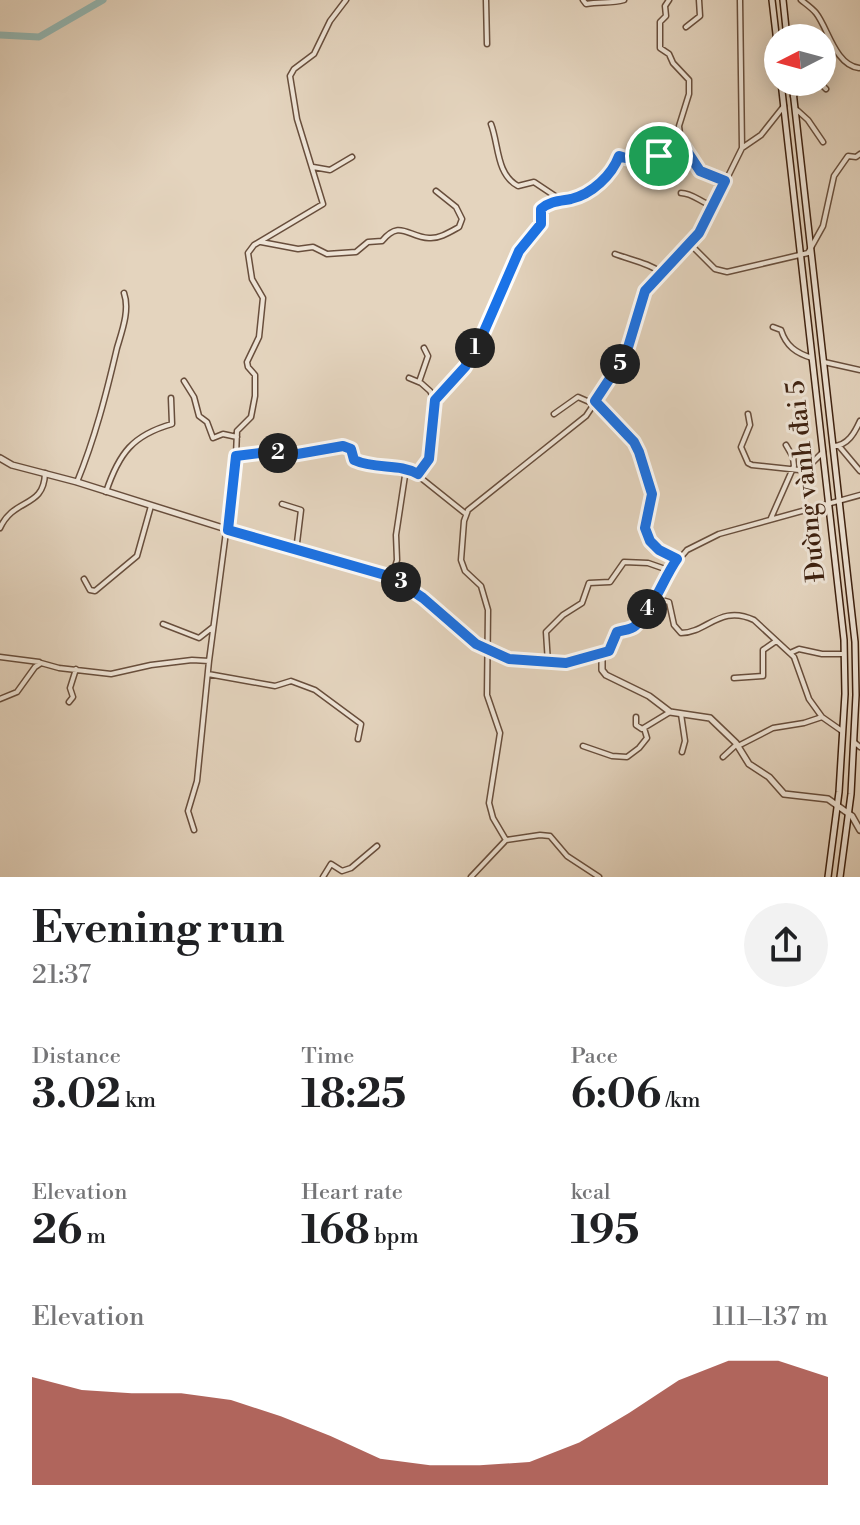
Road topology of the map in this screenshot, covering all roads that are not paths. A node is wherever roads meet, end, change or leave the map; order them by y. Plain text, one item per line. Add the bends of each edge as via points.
1 (346, 0) edge
2 (486, 0) edge
3 (583, 0) edge
4 (624, 0) edge
5 (669, 0) edge
6 (699, 0) edge
7 (740, 0) edge
8 (772, 0) edge
9 (783, 0) edge
10 (801, 0) edge
11 (775, 24) edge
12 (786, 24) edge
13 (686, 27) dead end
14 (487, 44) dead end
15 (859, 68) edge
16 (783, 96) edge
17 (793, 96) edge
18 (784, 106) junction
19 (795, 108) junction
20 (491, 124) dead end
21 (679, 139) junction
22 (823, 142) dead end
23 (742, 148) junction
24 (860, 154) edge
25 (352, 157) dead end
26 (313, 167) junction
27 (725, 181) junction
28 (436, 191) dead end
29 (681, 193) dead end
30 (561, 200) junction
31 (713, 206) junction
32 (259, 242) junction
33 (691, 245) junction
34 (811, 250) junction
35 (615, 254) dead end
36 (801, 256) junction
37 (662, 273) junction
38 (124, 293) dead end
39 (773, 327) dead end
40 (424, 348) dead end
41 (812, 358) junction
42 (823, 362) junction
43 (860, 370) edge
44 (409, 378) dead end
45 (184, 381) dead end
46 (419, 382) junction
47 (171, 398) dead end
48 (435, 400) junction
49 (594, 402) junction
50 (554, 414) dead end
51 (748, 414) dead end
52 (860, 421) edge
53 (237, 437) junction
54 (786, 445) dead end
55 (836, 446) junction
56 (823, 452) junction
57 (236, 456) junction
58 (0, 458) edge
59 (406, 468) junction
60 (792, 470) junction
61 (860, 471) edge
62 (45, 473) junction
63 (418, 474) junction
64 (77, 482) junction
65 (106, 492) junction
66 (860, 495) edge
67 (839, 500) junction
68 (828, 503) junction
69 (282, 504) dead end
70 (151, 506) junction
71 (466, 514) junction
72 (771, 518) junction
73 (0, 528) edge
74 (228, 530) junction
75 (296, 551) junction
76 (677, 559) junction
77 (669, 571) junction
78 (392, 577) junction
79 (84, 579) dead end
80 (655, 598) junction
81 (163, 624) dead end
82 (215, 625) junction
83 (776, 641) junction
84 (487, 649) junction
85 (790, 653) junction
86 (844, 654) junction
87 (858, 654) edge
88 (602, 655) junction
89 (0, 657) edge
90 (209, 661) junction
91 (41, 663) junction
92 (548, 663) junction
93 (76, 669) junction
94 (208, 674) junction
95 (734, 678) dead end
96 (0, 699) edge
97 (69, 702) dead end
98 (670, 712) junction
99 (681, 714) junction
100 (636, 717) dead end
101 (822, 717) junction
102 (644, 728) junction
103 (843, 732) junction
104 (358, 739) dead end
105 (854, 742) junction
106 (737, 745) junction
107 (583, 746) dead end
108 (860, 747) edge
109 (682, 752) dead end
110 (723, 757) dead end
111 (838, 806) junction
112 (849, 813) junction
113 (194, 830) dead end
114 (860, 830) edge
115 (506, 840) junction
116 (377, 846) dead end
117 (323, 877) edge
118 (471, 877) edge
119 (599, 877) edge
120 (828, 877) edge
121 (840, 877) edge

1 - 26 street via 314,54 290,76
2 - 14 street
3 - 4 street
5 - 21 street via 660,22 660,48 688,75 690,84
6 - 13 street via 700,16
7 - 23 street
8 - 11 main road
9 - 12 main road
10 - 15 street via 816,14 831,45
16 - 18 main road, Đường vành đai 5
17 - 19 main road, Đường vành đai 5
18 - 23 street via 761,135
18 - 36 main road, Đường vành đai 5
19 - 22 street
19 - 34 main road, Đường vành đai 5
20 - 30 street via 501,167 512,183 534,182
21 - 27 street via 700,171
21 - 30 street via 663,155 633,160 619,156 613,170 591,189
23 - 27 street
24 - 34 street via 848,156 834,176 823,226
25 - 26 street via 330,170
26 - 32 street via 321,206
27 - 31 street
28 - 32 street via 462,219 459,227 432,238 397,230 356,252 329,254 313,247
29 - 31 street
30 - 48 street via 541,209 541,224 519,251 481,339 463,370
31 - 33 street
32 - 53 street via 247,257 263,298 259,337 247,365 255,373 255,396 250,418 237,429
33 - 36 street via 715,269 727,272
33 - 37 street
34 - 36 street
34 - 42 main road, Đường vành đai 5
35 - 37 street
36 - 41 main road, Đường vành đai 5
37 - 49 street via 645,291 626,354
38 - 64 street via 125,321 105,402
39 - 41 street via 781,330 790,347
40 - 46 street via 428,356
41 - 56 main road, Đường vành đai 5
42 - 43 street
42 - 55 main road, Đường vành đai 5
44 - 46 street
45 - 53 street via 213,438
46 - 48 street
47 - 65 street via 172,424 132,442
48 - 63 street via 429,459
49 - 50 street via 578,397
49 - 71 street via 582,419
49 - 76 street via 634,442 652,494 645,528 659,550
51 - 60 street via 750,425 741,447 748,463
52 - 55 street via 856,433
53 - 57 street
54 - 60 street via 793,457
55 - 61 street
55 - 67 main road, Đường vành đai 5
56 - 60 street via 807,468
56 - 68 main road, Đường vành đai 5
57 - 59 street via 292,455 343,446 365,465
57 - 74 street
58 - 62 main road
59 - 63 street
59 - 78 street
60 - 72 street
62 - 64 main road
62 - 73 street via 41,494 13,510
63 - 71 street
64 - 65 main road
65 - 70 main road
66 - 67 street
67 - 68 street
67 - 87 main road, Đường vành đai 5
68 - 72 street
68 - 86 main road, Đường vành đai 5
69 - 75 street via 302,512
70 - 74 main road
70 - 79 street via 137,556 95,591
71 - 84 street via 462,564 483,590 490,619
72 - 76 street via 711,536
74 - 75 main road
74 - 82 street
75 - 78 main road
76 - 77 street
77 - 80 street
77 - 92 street via 624,562 610,582 589,583 582,603 546,632
78 - 84 main road
80 - 83 street via 669,602 681,633 718,617 745,616
80 - 88 street via 635,626 617,632 611,649
81 - 82 street via 199,638
82 - 90 street
83 - 85 street
83 - 95 street via 763,650 763,676
84 - 92 main road via 509,659
84 - 115 street via 487,695 500,733 489,803
85 - 86 street via 799,649
85 - 101 street via 806,694
86 - 103 main road, Đường vành đai 5
87 - 105 main road, Đường vành đai 5
88 - 92 main road
88 - 98 main road via 603,673
89 - 91 street
90 - 93 street via 151,665 116,674
90 - 94 street
91 - 93 street
91 - 96 street via 17,692
93 - 97 street
94 - 104 street via 275,686 291,681 315,690 361,724
94 - 113 street via 197,781 187,815
98 - 99 main road
98 - 102 street
99 - 106 main road via 710,718
99 - 109 street
100 - 102 street via 636,725
101 - 103 street
101 - 106 street via 773,728
102 - 107 street via 647,738 627,757
103 - 111 main road, Đường vành đai 5
105 - 108 street
105 - 112 main road, Đường vành đai 5
106 - 110 street
106 - 111 main road via 749,764 784,794 825,798
111 - 112 main road
111 - 120 main road, Đường vành đai 5
112 - 114 main road
112 - 121 main road, Đường vành đai 5
115 - 118 street
115 - 119 street via 550,836 567,856
116 - 117 street via 349,870 331,864

